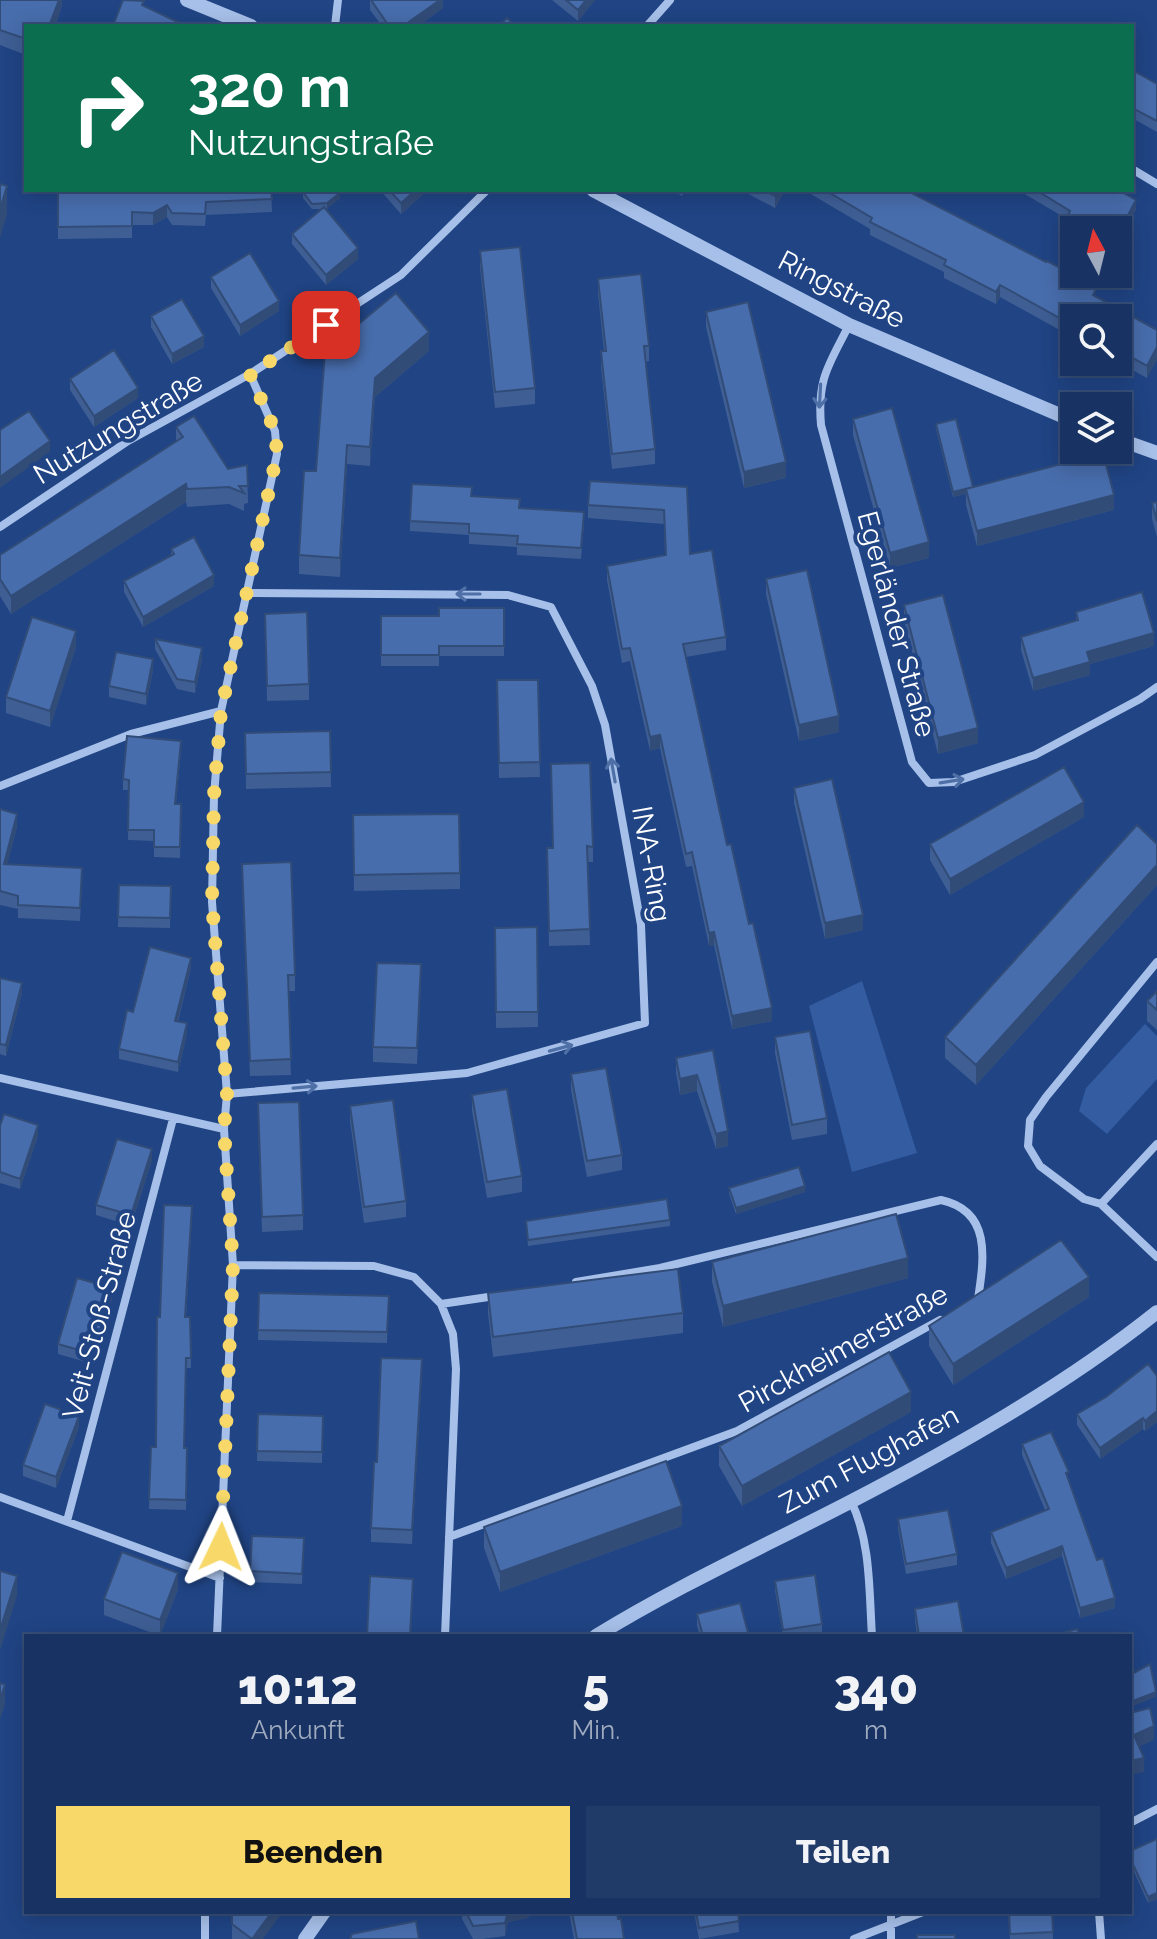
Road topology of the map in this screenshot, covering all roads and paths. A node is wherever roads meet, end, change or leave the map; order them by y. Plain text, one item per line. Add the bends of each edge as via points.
1 (187, 0) edge
2 (338, 0) edge
3 (670, 0) edge
4 (246, 24) edge
5 (335, 24) edge
6 (649, 24) edge
7 (1134, 170) edge
8 (1157, 184) edge
9 (485, 192) edge
10 (597, 192) edge
11 (849, 325) junction
12 (250, 374) junction
13 (1060, 415) edge
14 (1132, 444) edge
15 (1157, 453) edge
16 (0, 527) edge
17 (245, 593) junction
18 (1157, 687) edge
19 (221, 711) junction
20 (0, 786) edge
21 (1157, 962) edge
22 (0, 1078) edge
23 (227, 1094) junction
24 (173, 1119) junction
25 (224, 1129) junction
26 (1157, 1144) edge
27 (1101, 1204) junction
28 (1157, 1257) edge
29 (233, 1265) junction
30 (565, 1284) edge
31 (502, 1295) edge
32 (441, 1304) junction
33 (965, 1306) edge
34 (1157, 1312) edge
35 (952, 1313) edge
36 (0, 1497) edge
37 (851, 1501) junction
38 (67, 1521) junction
39 (449, 1537) junction
40 (220, 1578) junction
41 (217, 1634) edge
42 (445, 1634) edge
43 (599, 1634) edge
44 (872, 1634) edge
45 (1157, 1809) edge
46 (1132, 1822) edge
47 (205, 1914) edge
48 (323, 1914) edge
49 (891, 1914) edge
50 (918, 1914) edge
51 (1099, 1914) edge
52 (891, 1925) junction
53 (205, 1939) edge
54 (305, 1939) edge
55 (854, 1939) edge
56 (891, 1939) edge
57 (1101, 1939) edge

1 - 4 street
2 - 5 street
3 - 6 street
7 - 8 street
9 - 12 street, Nutzungstraße via 401,275
10 - 11 street, Ringstraße
11 - 13 street, Ringstraße
11 -> 18 street, Egerländer Straße via 821,380 821,425 912,762 929,783 954,782 1035,755
12 - 16 street, Nutzungstraße via 128,441
12 - 17 street via 275,431 277,454
14 - 15 street
17 - 19 street
23 -> 17 street, INA-Ring via 467,1073 645,1023 641,925 605,725 592,686 551,607 508,595
19 - 20 street via 131,734
19 - 23 street via 212,902
21 - 27 street via 1030,1120 1028,1146 1040,1166 1084,1199
22 - 24 street
23 - 25 street
24 - 25 street
24 - 38 street, Veit-Stoß-Straße
25 - 29 street
26 - 27 street
27 - 28 street
29 - 32 street via 374,1266 414,1277
29 - 40 street
30 - 33 street, Pirckheimerstraße via 660,1268 941,1200 958,1204 971,1216 984,1246 978,1299
31 - 32 street
32 - 39 street via 453,1334 456,1369
34 - 37 street, Zum Flughafen via 1003,1416
35 - 39 street, Pirckheimerstraße via 737,1431
36 - 38 street
37 - 43 street, Zum Flughafen via 650,1602
37 - 44 street via 861,1521
38 - 40 street
39 - 42 street
40 - 41 street
45 - 46 street
47 - 53 street
48 - 54 street
49 - 52 street
50 - 52 street
51 - 57 street
52 - 55 street
52 - 56 street

